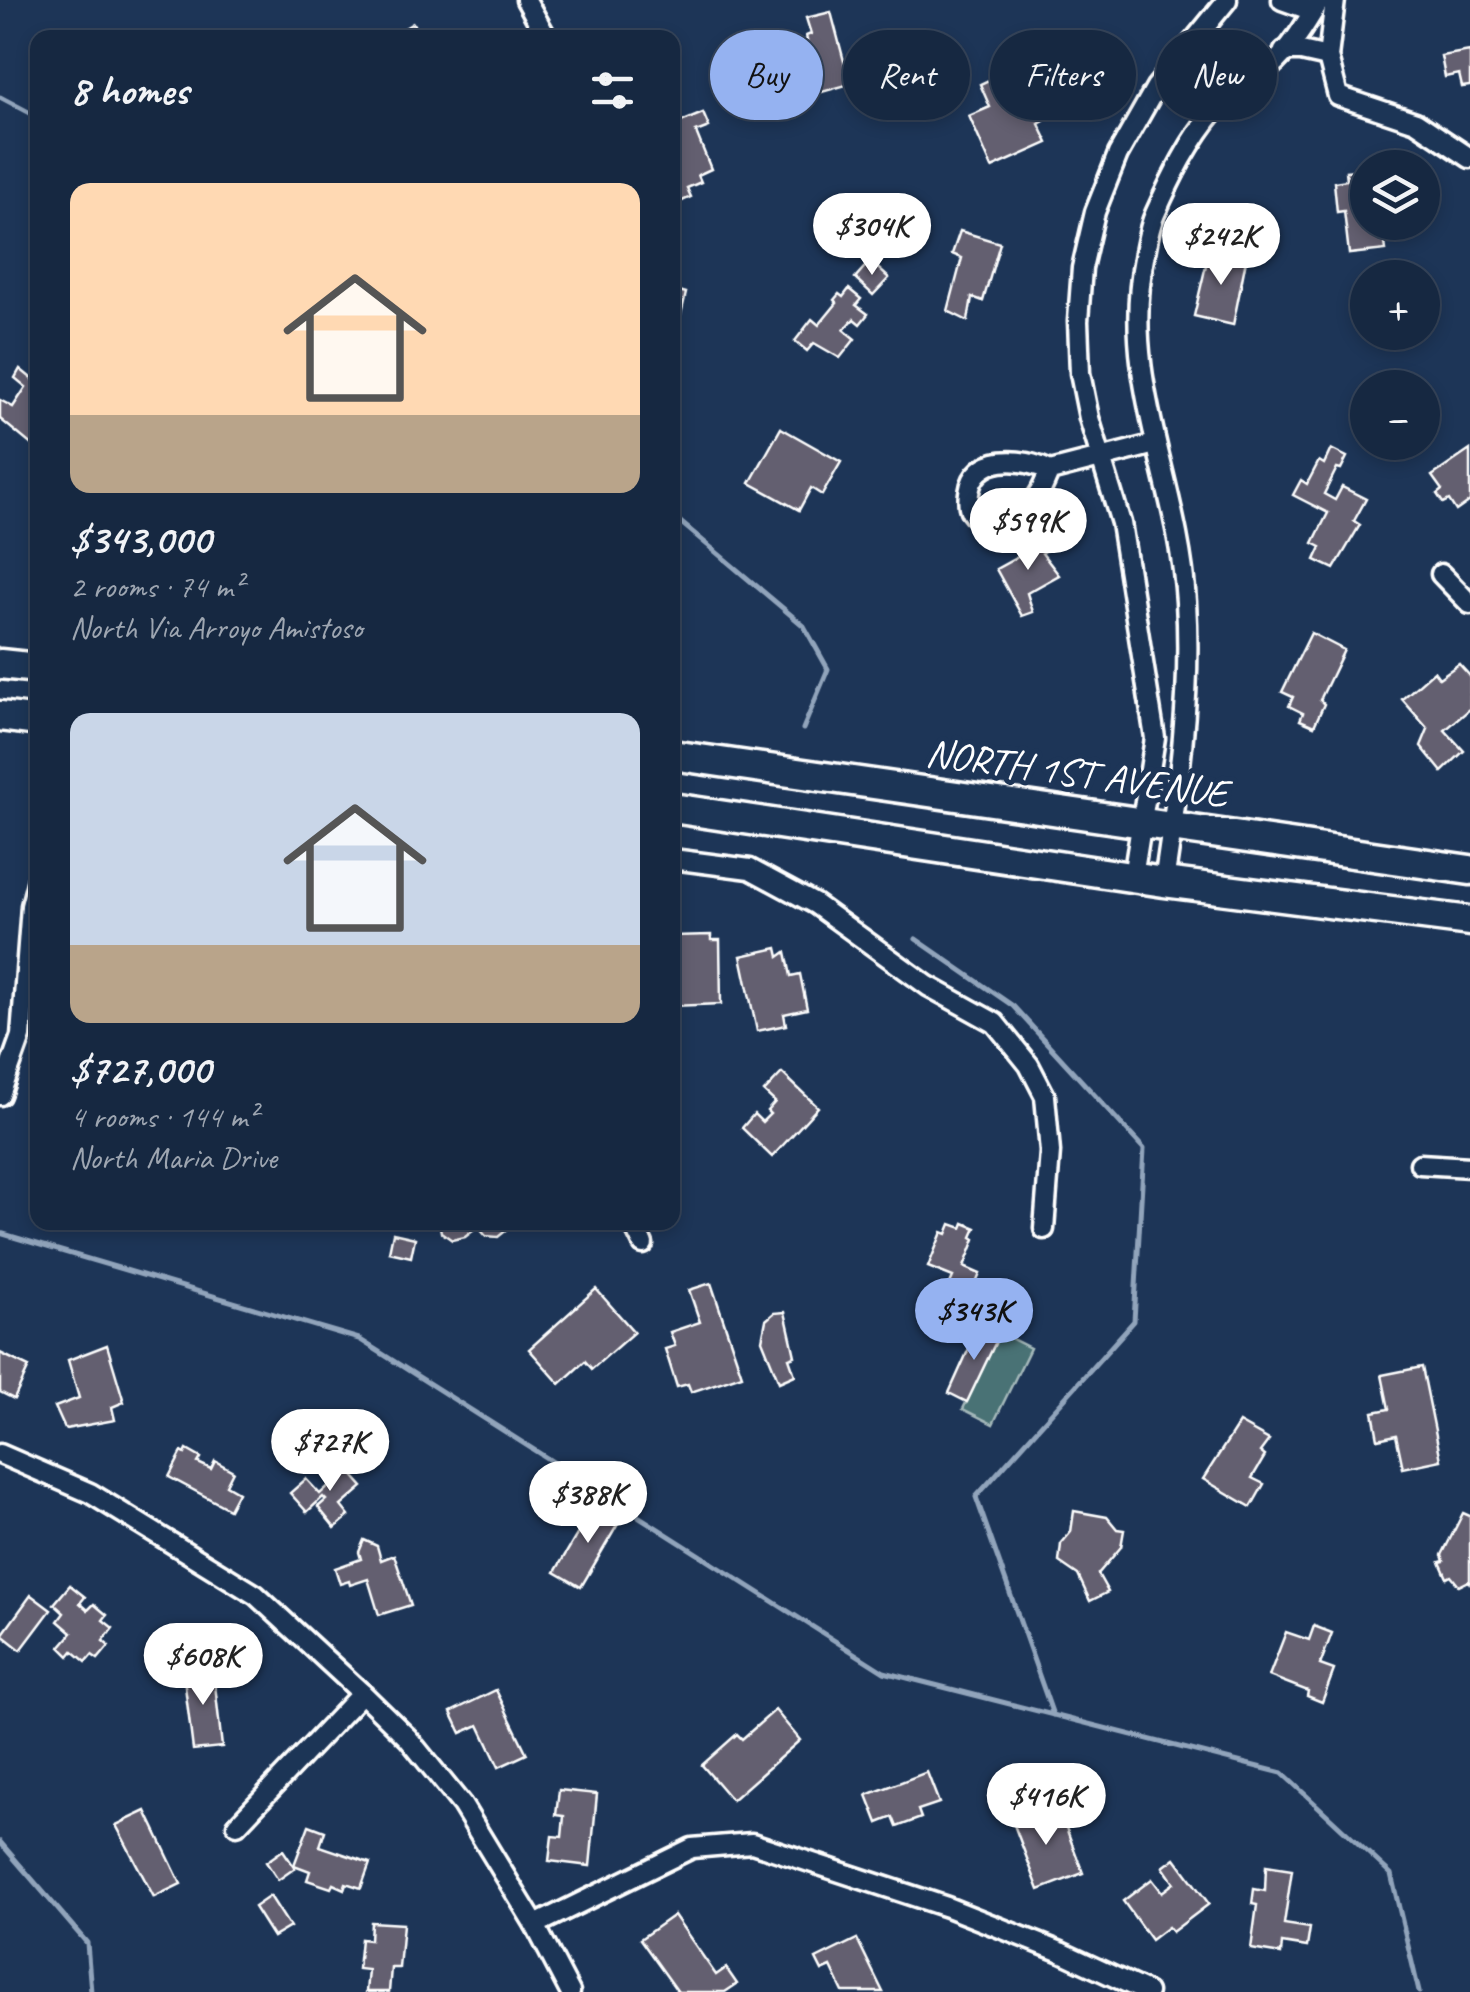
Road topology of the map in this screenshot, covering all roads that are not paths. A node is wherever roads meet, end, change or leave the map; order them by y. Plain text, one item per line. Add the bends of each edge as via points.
1 (526, 0) edge
2 (1227, 0) edge
3 (1282, 0) edge
4 (1334, 0) edge
5 (1316, 6) edge
6 (543, 30) edge
7 (1284, 51) junction
8 (1328, 58) junction
9 (1470, 158) edge
10 (1155, 444) junction
11 (1102, 456) junction
12 (1050, 472) junction
13 (1441, 574) dead end
14 (1470, 604) edge
15 (0, 664) edge
16 (30, 667) edge
17 (0, 716) edge
18 (30, 721) edge
19 (680, 756) edge
20 (680, 809) edge
21 (1142, 824) junction
22 (1172, 828) junction
23 (680, 859) edge
24 (1470, 870) edge
25 (1133, 876) junction
26 (1164, 882) junction
27 (1470, 921) edge
28 (30, 930) edge
29 (0, 1094) edge
30 (1420, 1164) dead end
31 (1470, 1167) edge
32 (1044, 1228) dead end
33 (636, 1230) edge
34 (643, 1244) dead end
35 (0, 1454) edge
36 (362, 1693) junction
37 (237, 1825) dead end
38 (535, 1924) junction
39 (570, 1992) edge
40 (1147, 1992) edge

1 - 6 street
2 - 11 street via 1156,88 1095,212 1078,322 1080,373
3 - 5 street
4 - 8 street
5 - 7 street
7 - 8 street
7 - 10 street via 1217,108 1182,157 1152,218 1138,286 1137,347
8 - 9 street via 1338,96 1416,122
10 - 11 street
10 - 22 street via 1186,601 1186,694
11 - 12 street
11 - 21 street via 1121,523 1155,738
12 - 12 street via 1012,460 976,472 968,500 972,515 996,520 1013,514 1035,500
13 - 14 street
15 - 16 main road
17 - 18 main road
19 - 21 main road, NORTH 1ST AVENUE
20 - 25 main road
21 - 22 main road, NORTH 1ST AVENUE
21 - 25 street
22 - 24 main road, NORTH 1ST AVENUE
22 - 26 street
23 - 32 street via 750,870 815,904 928,986 995,1024 1045,1096 1050,1152
25 - 26 main road
26 - 27 main road
28 - 29 street via 21,1036
30 - 31 street
33 - 34 street
35 - 36 street via 90,1493 256,1596
36 - 37 street
36 - 38 street via 462,1805
38 - 39 street
38 - 40 street via 692,1848 752,1843 947,1907

